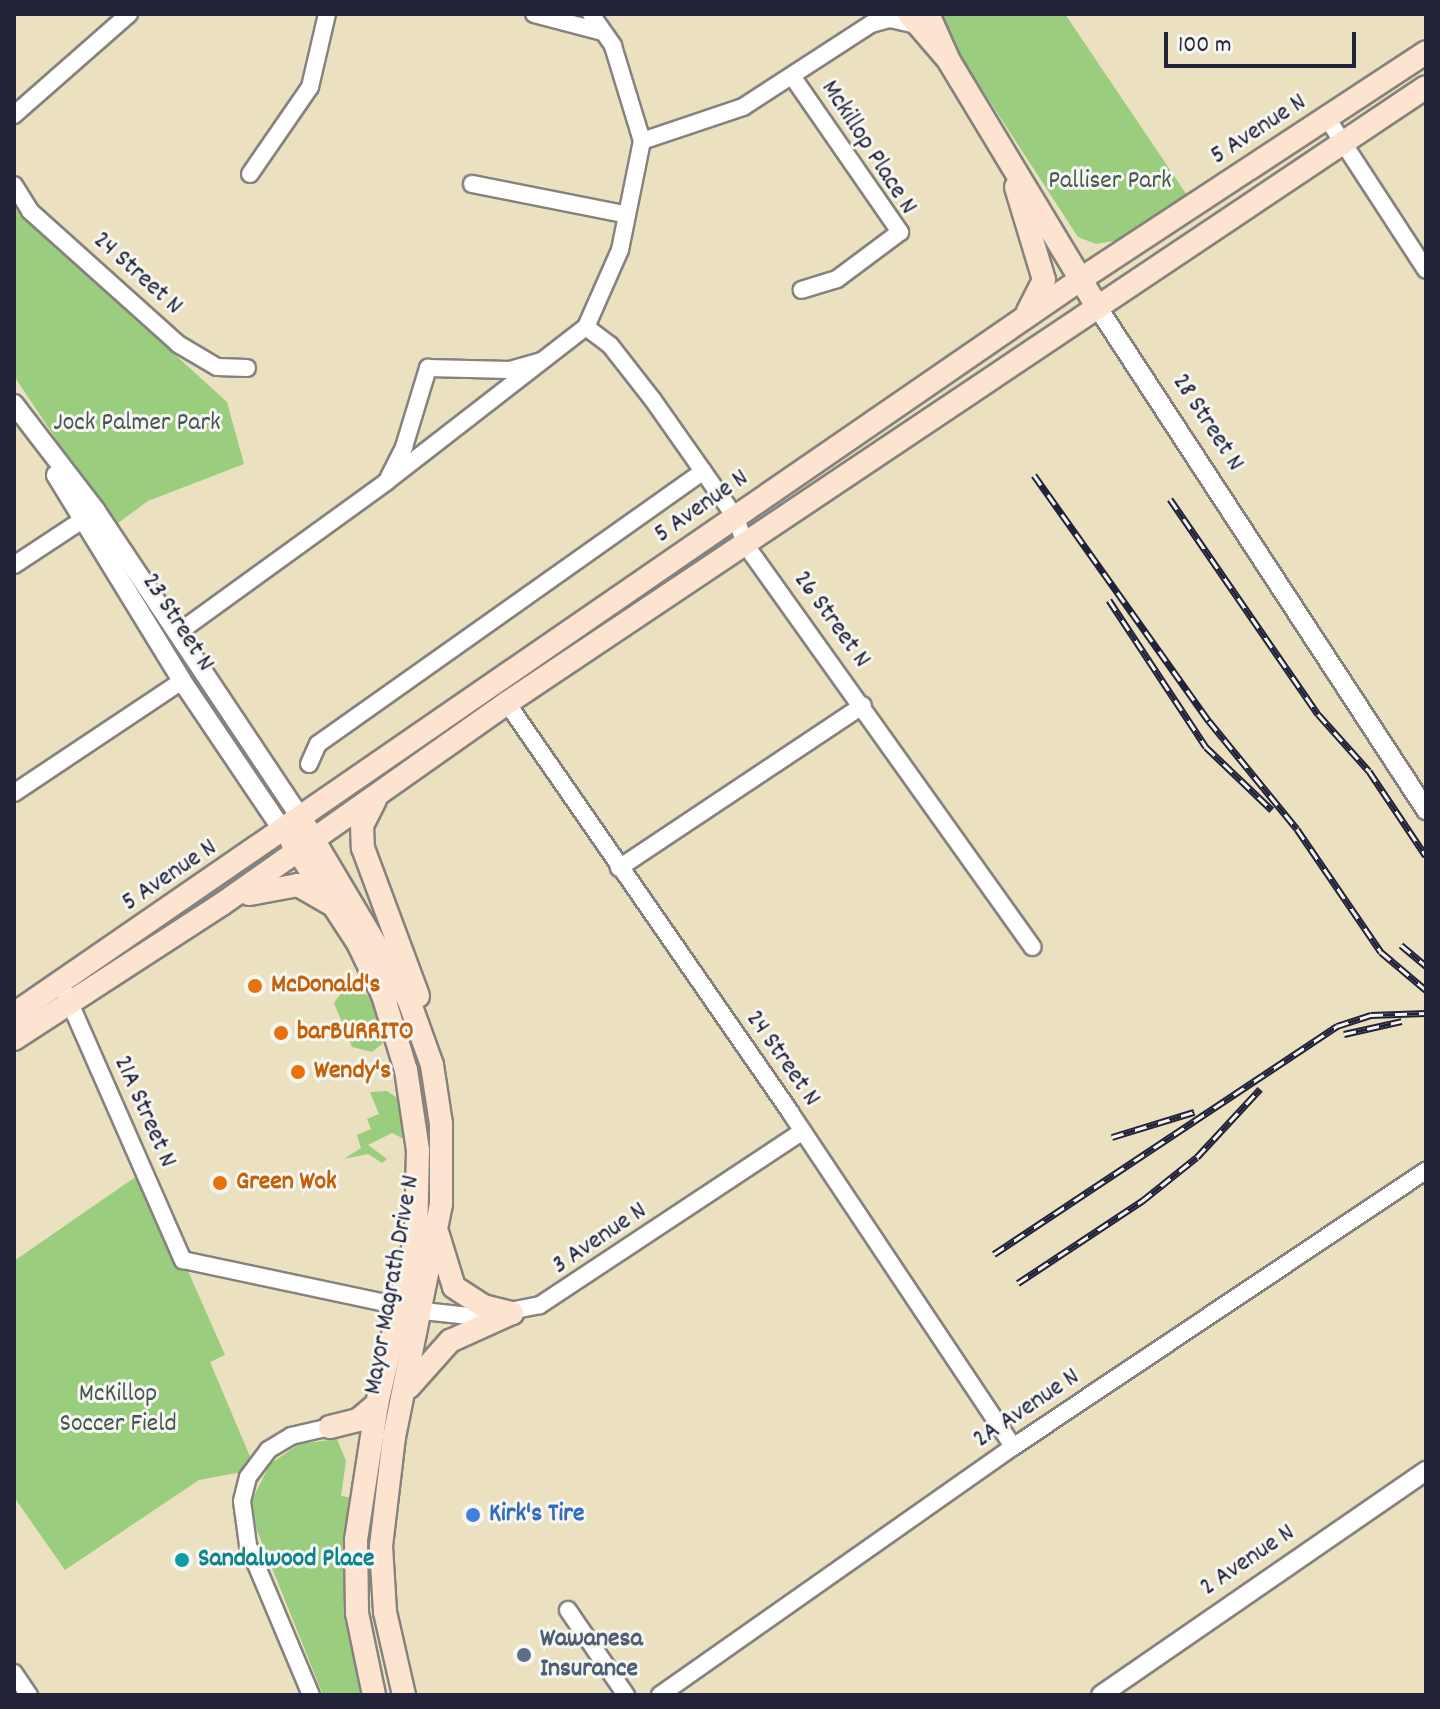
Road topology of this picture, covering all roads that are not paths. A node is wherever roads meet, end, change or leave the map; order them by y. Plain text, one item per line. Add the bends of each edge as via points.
1 (129, 14) edge
2 (327, 14) edge
3 (534, 14) edge
4 (591, 14) edge
5 (918, 18) edge
6 (874, 19) edge
7 (603, 32) junction
8 (1426, 52) edge
9 (792, 76) junction
10 (1426, 87) edge
11 (14, 115) edge
12 (1327, 118) junction
13 (998, 137) junction
14 (642, 141) junction
15 (1342, 142) junction
16 (250, 174) dead end
17 (472, 184) dead end
18 (14, 185) edge
19 (624, 214) junction
20 (1426, 270) edge
21 (1081, 279) junction
22 (802, 290) dead end
23 (1098, 308) junction
24 (1019, 323) junction
25 (586, 327) junction
26 (550, 359) junction
27 (247, 368) dead end
28 (14, 404) edge
29 (703, 471) junction
30 (386, 482) junction
31 (88, 516) junction
32 (736, 518) junction
33 (745, 544) junction
34 (14, 565) edge
35 (179, 632) junction
36 (182, 681) junction
37 (507, 703) junction
38 (863, 705) junction
39 (309, 764) dead end
40 (14, 793) edge
41 (377, 797) junction
42 (1426, 810) edge
43 (293, 826) junction
44 (307, 847) junction
45 (619, 868) junction
46 (222, 904) junction
47 (334, 906) junction
48 (1032, 947) dead end
49 (61, 984) junction
50 (72, 1006) junction
51 (14, 1014) edge
52 (14, 1039) edge
53 (428, 1048) junction
54 (803, 1131) junction
55 (1426, 1170) edge
56 (436, 1228) junction
57 (183, 1260) joint
58 (401, 1304) junction
59 (423, 1311) junction
60 (512, 1313) junction
61 (404, 1395) junction
62 (377, 1404) junction
63 (330, 1427) junction
64 (1013, 1447) junction
65 (370, 1459) junction
66 (1426, 1471) edge
67 (568, 1610) dead end
68 (14, 1673) edge
69 (29, 1695) edge
70 (311, 1695) edge
71 (374, 1695) edge
72 (404, 1695) edge
73 (626, 1695) edge
74 (660, 1695) edge
75 (1101, 1695) edge

1 - 11 street
2 - 16 street via 310,87
3 - 7 street
4 - 7 street
5 - 6 street
5 - 13 main road, 28 Street N
6 - 9 street
7 - 14 street via 613,46
8 - 12 main road, 5 Avenue N
9 - 14 street via 743,107
9 - 22 street, Mckillop Place N via 900,232 837,279
10 - 15 main road, 5 Avenue N
12 - 15 street
12 - 21 main road, 5 Avenue N
13 - 21 main road, 28 Street N
13 - 24 main road via 1044,280 1041,295
14 - 19 street
15 - 20 street
15 - 23 main road, 5 Avenue N
17 - 19 street
18 - 27 street, 24 Street N via 30,211 178,344 217,367
19 - 25 street via 617,261
21 - 23 main road, 28 Street N
21 - 24 main road, 5 Avenue N
23 - 33 main road, 5 Avenue N
23 - 42 street, 28 Street N
24 - 32 main road, 5 Avenue N
25 - 26 street
25 - 29 street, 26 Street N via 610,345
26 - 30 street
26 - 30 street via 510,370 428,368 404,447
28 - 31 street, 23 Street N
29 - 32 street, 26 Street N
29 - 39 street, 5 Avenue N via 318,744
30 - 35 street
31 - 34 street
31 - 35 street, 23 Street N
31 - 36 street, 23 Street N
32 - 33 street, 26 Street N
32 - 43 main road, 5 Avenue N
33 - 37 main road, 5 Avenue N
33 - 38 street, 26 Street N
35 - 43 street, 23 Street N
36 - 40 street
36 - 43 street, 23 Street N
37 - 41 main road, 5 Avenue N
37 - 45 street, 24 Street N
38 - 45 street
38 - 48 street, 26 Street N
41 - 44 main road, 5 Avenue N
41 - 53 main road via 362,825 363,848 416,990
43 - 44 main road, Mayor Magrath Drive N
43 - 49 main road, 5 Avenue N
44 - 46 main road, 5 Avenue N
44 - 47 main road, Mayor Magrath Drive N
44 - 53 main road, Mayor Magrath Drive N via 395,975
45 - 54 street, 24 Street N
46 - 47 main road via 282,884 298,885
46 - 50 main road, 5 Avenue N
47 - 58 main road, Mayor Magrath Drive N via 383,995 412,1103 419,1199
49 - 50 street, 21A Street N
49 - 51 main road, 5 Avenue N
50 - 52 main road, 5 Avenue N
50 - 57 street, 21A Street N
53 - 56 main road, Mayor Magrath Drive N via 442,1152
54 - 60 street, 3 Avenue N via 558,1295
54 - 64 street, 24 Street N
55 - 64 street, 2A Avenue N
56 - 59 main road, Mayor Magrath Drive N
56 - 60 main road via 454,1287 483,1306
57 - 58 street, 3 Avenue N
58 - 59 street, 3 Avenue N
58 - 62 main road, Mayor Magrath Drive N
59 - 60 street, 3 Avenue N via 479,1317
59 - 61 main road, Mayor Magrath Drive N
60 - 61 main road via 450,1341
61 - 72 main road, Mayor Magrath Drive N via 381,1546 385,1612
62 - 63 main road via 358,1420
62 - 65 main road, Mayor Magrath Drive N
63 - 65 main road via 350,1436
63 - 70 street via 291,1436 268,1450 248,1477 242,1501 248,1545
64 - 74 street, 2A Avenue N
65 - 71 main road, Mayor Magrath Drive N via 355,1575
66 - 75 street, 2 Avenue N
67 - 73 street
68 - 69 street

